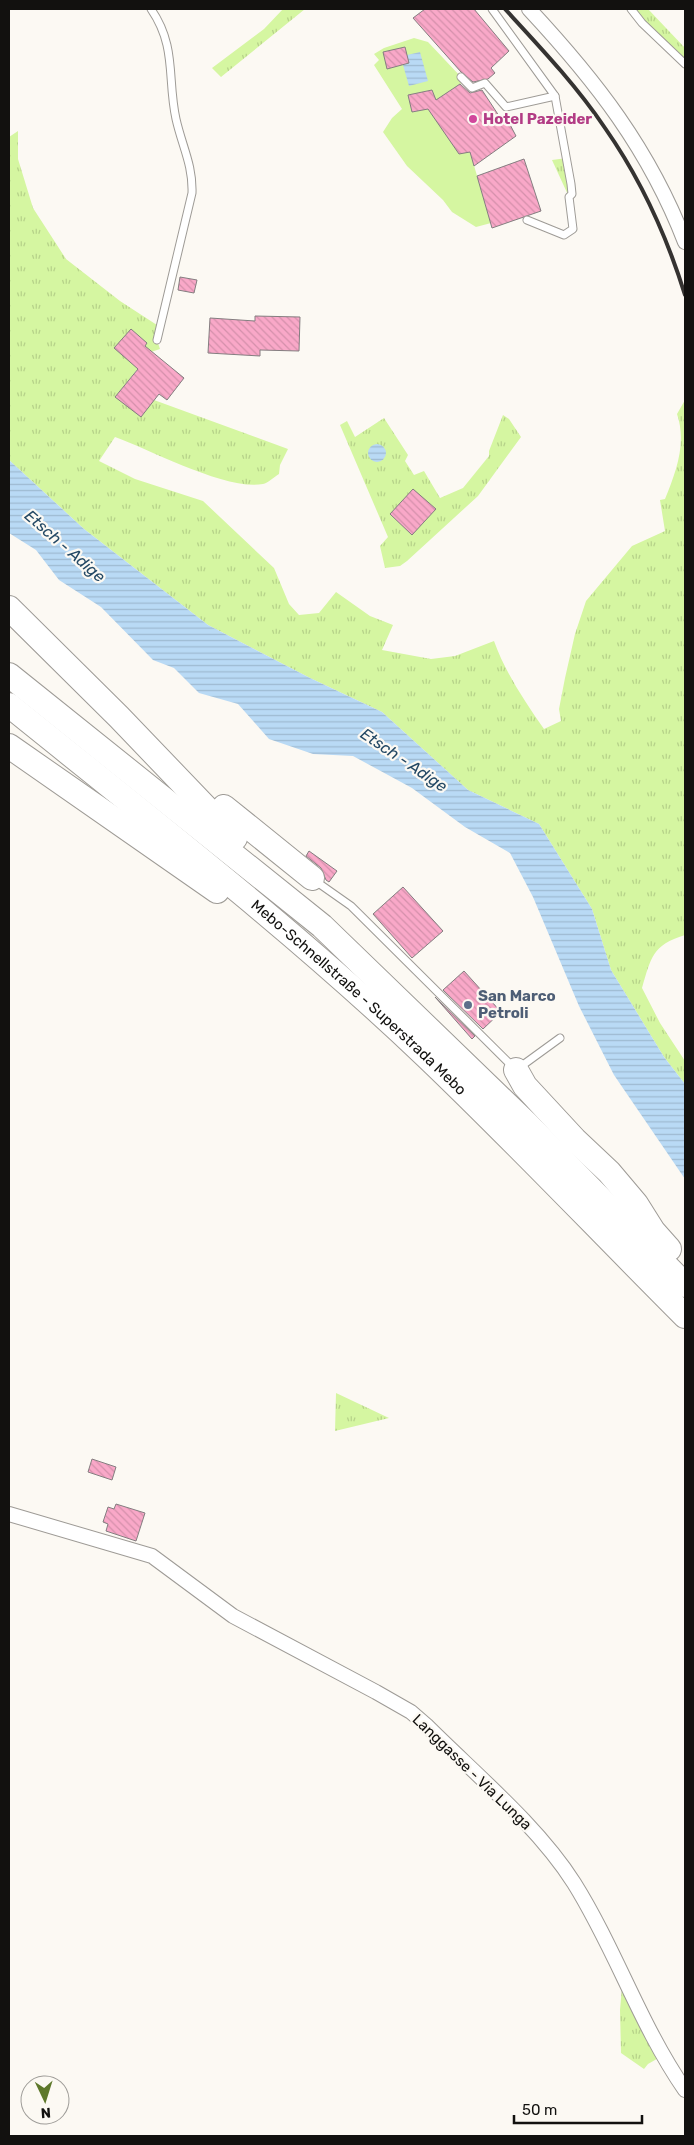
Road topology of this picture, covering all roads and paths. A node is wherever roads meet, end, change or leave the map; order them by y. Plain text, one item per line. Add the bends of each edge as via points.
1 (151, 9) edge
2 (492, 9) edge
3 (529, 9) edge
4 (631, 9) edge
5 (685, 64) edge
6 (461, 77) dead end
7 (555, 96) junction
8 (527, 220) dead end
9 (685, 242) edge
10 (157, 340) dead end
11 (9, 608) edge
12 (40, 637) junction
13 (9, 675) edge
14 (9, 705) edge
15 (9, 746) edge
16 (312, 878) joint
17 (322, 926) junction
18 (344, 982) junction
19 (560, 1038) dead end
20 (516, 1070) junction
21 (685, 1266) edge
22 (685, 1284) edge
23 (685, 1316) edge
24 (9, 1514) edge
25 (685, 2090) edge

1 - 10 lane via 161,22 170,51 176,119 193,175 192,193
2 - 7 lane
3 - 9 street via 572,54 613,107 659,182
4 - 5 lane
6 - 7 lane via 472,88 485,83 506,107
7 - 8 lane via 571,184 572,229 564,235
11 - 12 highway
12 - 16 highway via 60,645 194,782
12 - 17 highway via 220,825 307,901
13 - 17 highway, Mebo-Schnellstraße - Superstrada Mebo
14 - 18 highway, Mebo-Schnellstraße - Superstrada Mebo via 222,877
15 - 18 highway via 215,890 310,969
16 - 20 lane via 351,906
17 - 22 highway, Mebo-Schnellstraße - Superstrada Mebo via 527,1124
18 - 23 highway, Mebo-Schnellstraße - Superstrada Mebo via 426,1056
19 - 20 lane
20 - 21 highway via 525,1086 609,1172 636,1204 653,1231
24 - 25 street, Langgasse - Via Lunga via 152,1556 233,1616 376,1692 426,1725 549,1848 596,1920 646,2026

